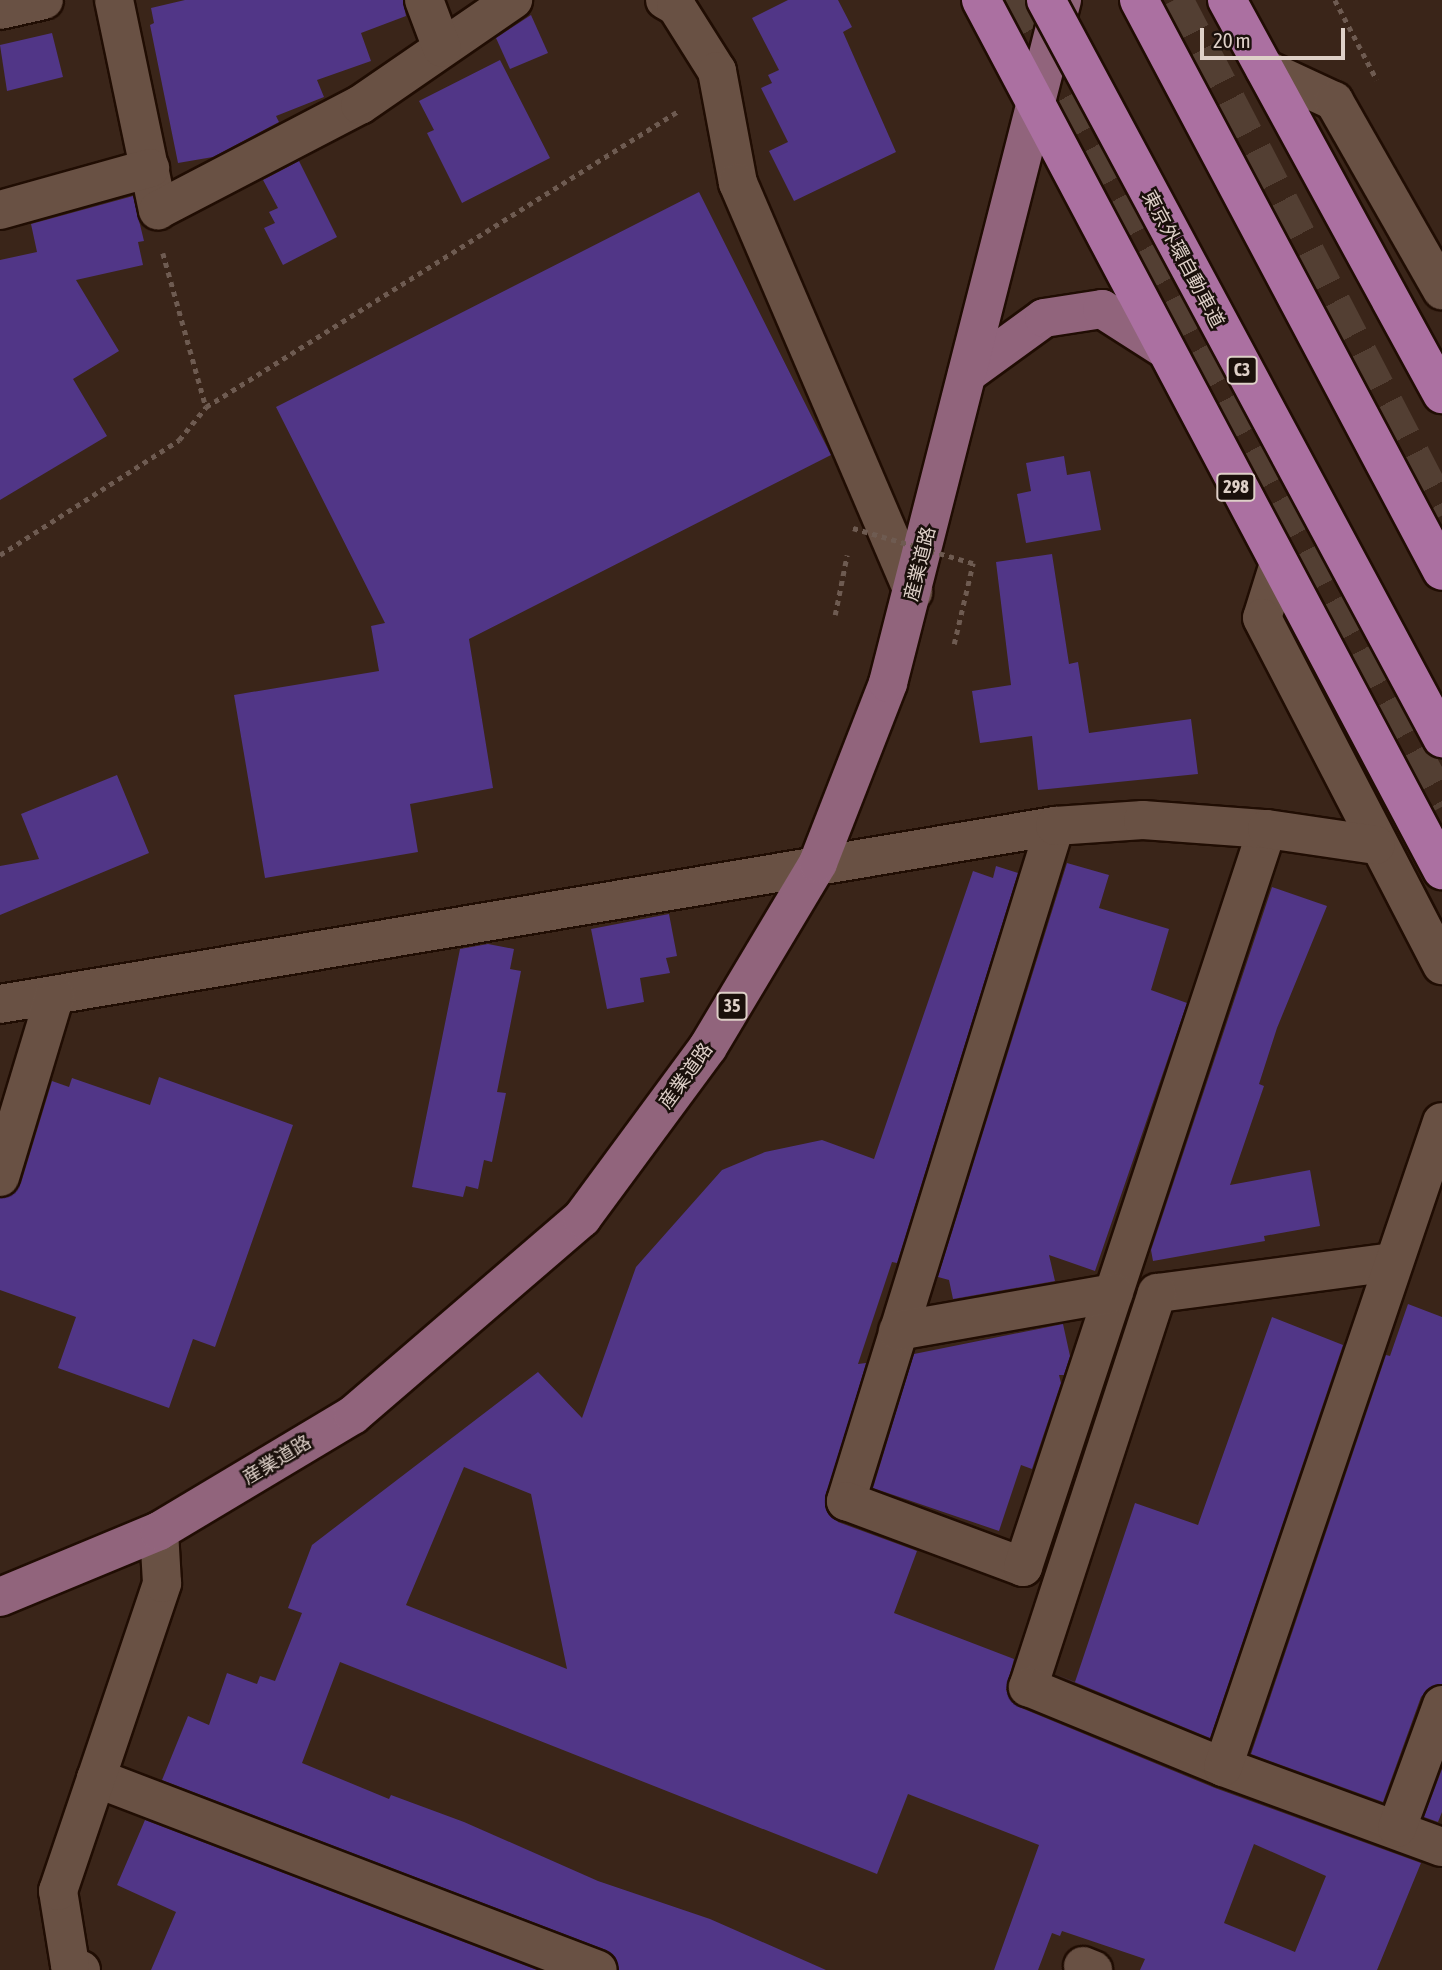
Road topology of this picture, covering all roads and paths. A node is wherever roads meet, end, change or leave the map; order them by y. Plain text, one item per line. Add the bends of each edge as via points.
1 (44, 0) edge
2 (114, 0) edge
3 (424, 0) edge
4 (513, 0) edge
5 (665, 0) edge
6 (981, 0) edge
7 (1046, 0) edge
8 (1062, 0) edge
9 (1139, 0) edge
10 (1227, 0) edge
11 (1335, 0) edge
12 (0, 10) edge
13 (442, 48) junction
14 (1265, 69) junction
15 (1384, 92) dead end
16 (1035, 101) junction
17 (682, 108) dead end
18 (150, 168) junction
19 (0, 210) edge
20 (158, 210) junction
21 (1442, 289) edge
22 (1163, 348) junction
23 (967, 374) junction
24 (1442, 394) edge
25 (206, 407) junction
26 (0, 555) edge
27 (1278, 567) junction
28 (1442, 571) edge
29 (913, 592) junction
30 (835, 615) dead end
31 (954, 644) dead end
32 (1442, 738) edge
33 (1055, 826) junction
34 (1267, 829) junction
35 (1376, 845) junction
36 (818, 863) junction
37 (1442, 870) edge
38 (1442, 965) edge
39 (55, 995) junction
40 (0, 1004) edge
41 (1442, 1122) edge
42 (0, 1177) edge
43 (1393, 1262) junction
44 (1114, 1293) junction
45 (898, 1331) junction
46 (159, 1531) junction
47 (0, 1597) edge
48 (1442, 1705) edge
49 (1223, 1767) junction
50 (96, 1778) junction
51 (1397, 1828) junction
52 (1442, 1847) edge
53 (81, 1970) edge
54 (598, 1970) edge

1 - 12 street
2 - 18 street
3 - 13 street
4 - 13 street
5 - 29 street via 676,6 717,71 738,183
6 - 16 highway, 298
7 - 16 main road, 産業道路 / 35
7 - 32 highway, 東京外環自動車道 / C3, bridge
8 - 16 main road, 産業道路 / 35
9 - 28 highway
10 - 14 highway
11 - 15 path
13 - 20 street via 360,104
14 - 21 street via 1334,102
14 - 24 highway
16 - 22 highway, 298
16 - 23 main road, 産業道路 / 35
17 - 25 path
18 - 19 street
18 - 20 street
20 - 25 path via 158,237
22 - 23 main road via 1102,309 1044,318
22 - 27 highway, 298
23 - 29 main road, 産業道路 / 35
25 - 26 path via 179,440
27 - 35 street via 1262,618
27 - 37 highway, 298
29 - 36 main road, 産業道路 / 35 via 888,683
30 - 31 path, bridge via 853,528 974,564
33 - 34 street via 1143,820
33 - 36 street
33 - 45 street
34 - 35 street
34 - 44 street
35 - 38 street
36 - 39 street
36 - 46 main road, 産業道路 / 35 via 708,1047 582,1218 353,1415
39 - 40 street
39 - 42 street
41 - 43 street
43 - 49 street
43 - 49 street via 1157,1293 1028,1687
44 - 45 street
44 - 45 street via 1023,1567 846,1501
46 - 47 main road, 産業道路 / 35
46 - 50 street via 162,1583
48 - 51 street
49 - 51 street
50 - 53 street via 58,1891 70,1965
50 - 54 street
51 - 52 street

